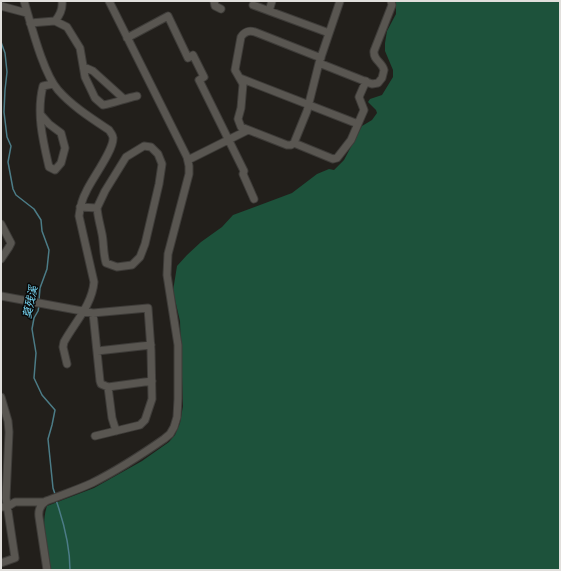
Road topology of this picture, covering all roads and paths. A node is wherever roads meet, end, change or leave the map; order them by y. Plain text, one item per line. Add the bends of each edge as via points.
1 (24, 1) edge
2 (62, 1) edge
3 (109, 1) edge
4 (214, 1) edge
5 (272, 1) edge
6 (340, 1) edge
7 (391, 1) edge
8 (253, 5) dead end
9 (1, 6) edge
10 (221, 9) dead end
11 (269, 11) junction
12 (28, 13) junction
13 (55, 21) junction
14 (30, 23) junction
15 (329, 33) junction
16 (127, 38) junction
17 (320, 61) junction
18 (84, 67) junction
19 (240, 78) junction
20 (366, 81) junction
21 (53, 84) junction
22 (137, 96) dead end
23 (124, 99) junction
24 (309, 104) junction
25 (41, 115) junction
26 (358, 124) junction
27 (248, 130) junction
28 (229, 140) junction
29 (294, 143) junction
30 (188, 160) junction
31 (254, 199) dead end
32 (80, 207) junction
33 (97, 208) junction
34 (1, 224) edge
35 (1, 259) edge
36 (1, 296) edge
37 (84, 311) junction
38 (93, 313) junction
39 (151, 345) junction
40 (97, 351) junction
41 (67, 364) dead end
42 (152, 381) junction
43 (108, 387) junction
44 (1, 397) edge
45 (4, 413) edge
46 (116, 431) junction
47 (95, 436) dead end
48 (45, 502) junction
49 (4, 507) edge
50 (1, 563) edge
51 (47, 570) edge

1 - 12 street
2 - 13 street via 60,15
3 - 16 street
4 - 10 street via 215,6
5 - 11 street
6 - 15 street
7 - 20 street via 392,5 374,51 375,58 384,71 377,83
8 - 11 street
9 - 12 street
11 - 15 street
12 - 14 street
13 - 14 street
13 - 18 street via 67,27 80,48
14 - 21 street
15 - 17 street
16 - 28 street via 168,16 188,58 194,55 204,77 199,80
16 - 30 street
17 - 19 street via 255,32 247,31 241,37 235,70
17 - 20 street
17 - 24 street
18 - 23 street via 93,71
18 - 23 street via 85,76 95,98 103,105
19 - 24 street
19 - 27 street via 243,84 238,122 241,127
20 - 26 street via 360,97 364,110
21 - 25 street via 43,86 40,97
21 - 32 street via 73,105 112,134 109,152
22 - 23 street
24 - 26 street
24 - 29 street
25 - 25 street via 41,131 50,167 55,170 61,163 65,148 61,133 48,124
26 - 29 street via 348,145 336,159
27 - 28 street
27 - 29 street via 287,145
28 - 30 street
28 - 31 street
30 - 48 street via 189,174 167,266 178,345 178,399 174,427 170,434 128,463 91,484
32 - 33 street
32 - 37 street via 79,216 94,282
33 - 33 street via 106,263 117,268 132,265 140,257 145,244 160,184 162,164 158,154 151,147 144,146 126,157
34 - 35 street via 11,243
36 - 37 street
37 - 38 street
37 - 41 street via 64,342
38 - 39 street via 148,308
38 - 40 street
39 - 40 street
39 - 42 street
40 - 43 street via 100,381
42 - 43 street
42 - 46 street via 152,398 144,422 140,426
43 - 46 street
44 - 45 street
45 - 49 street via 9,432
46 - 47 street
48 - 49 street via 15,502
48 - 51 street via 39,509 39,517
49 - 50 street via 15,558

